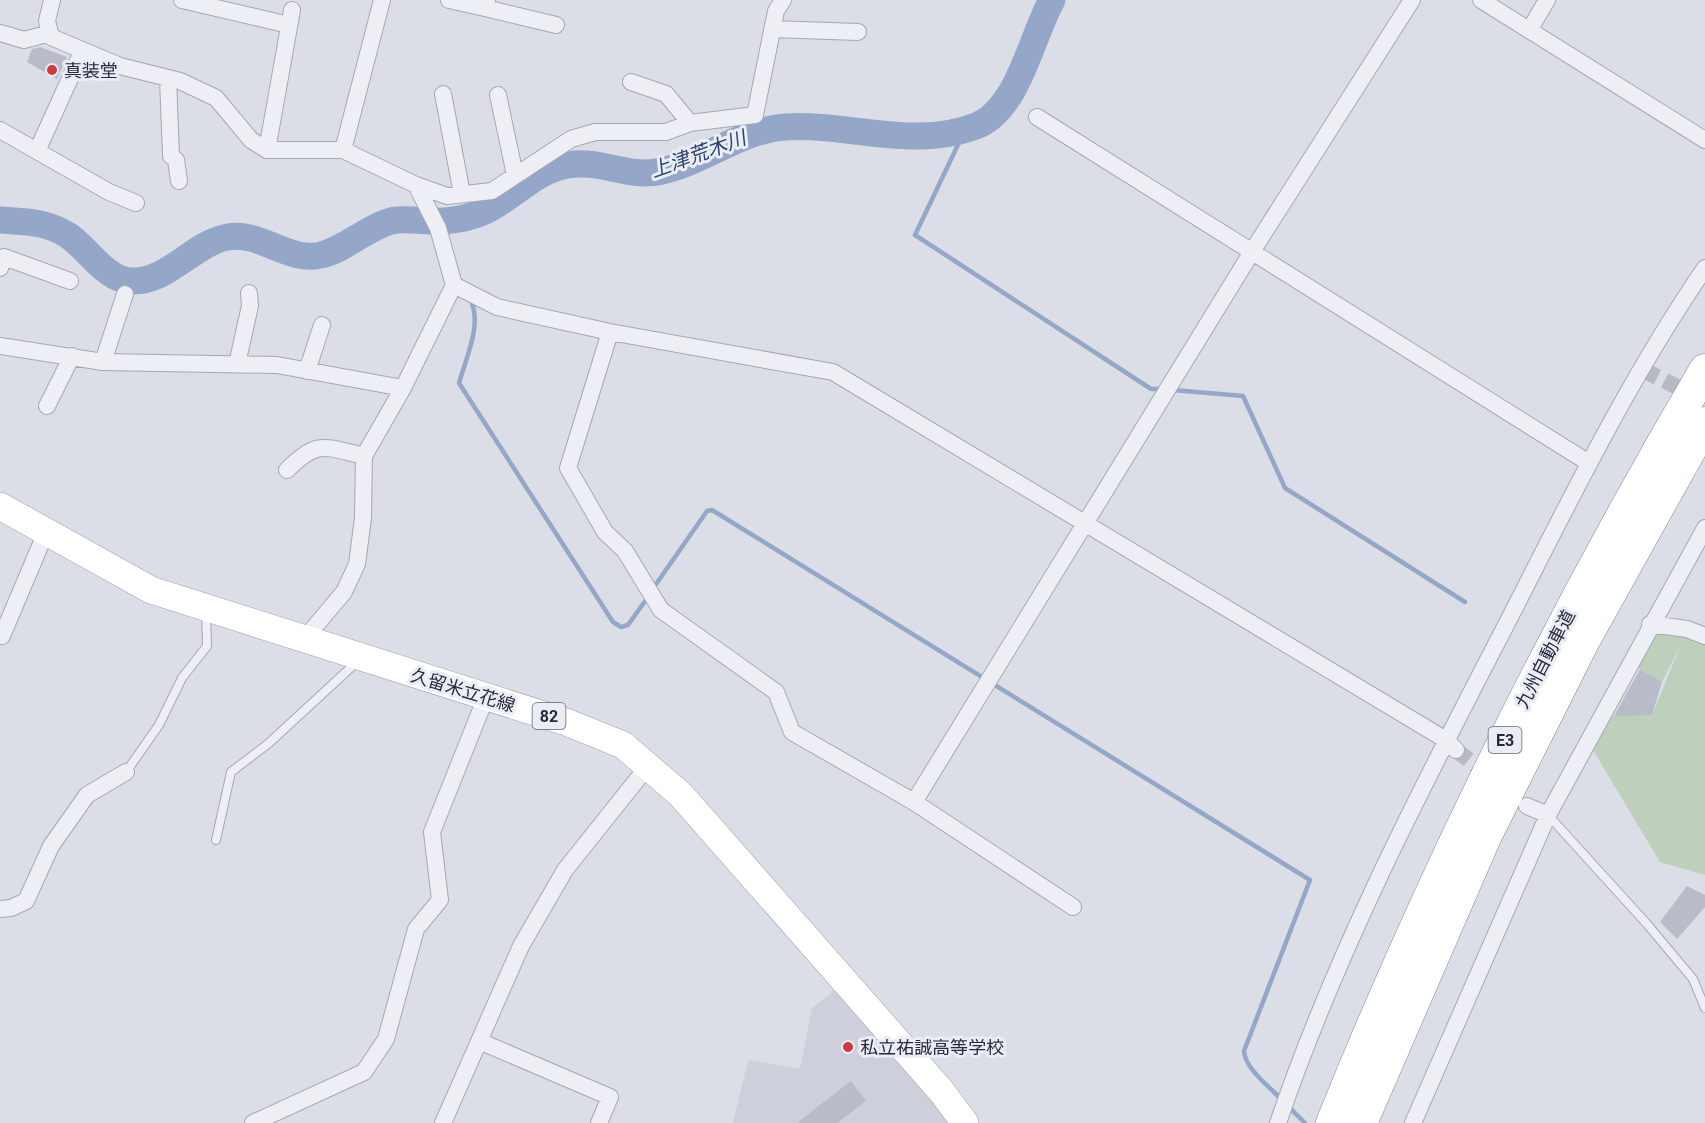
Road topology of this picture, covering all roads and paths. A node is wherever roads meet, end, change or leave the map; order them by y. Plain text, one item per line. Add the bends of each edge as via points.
1 (52, 0) edge
2 (182, 0) edge
3 (382, 0) edge
4 (449, 0) edge
5 (783, 0) edge
6 (1412, 0) edge
7 (1481, 0) edge
8 (1547, 0) edge
9 (486, 4) edge
10 (556, 24) dead end
11 (772, 29) junction
12 (1530, 29) junction
13 (858, 32) dead end
14 (0, 33) edge
15 (50, 33) junction
16 (82, 52) junction
17 (168, 78) junction
18 (631, 82) dead end
19 (443, 94) dead end
20 (498, 95) dead end
21 (1037, 117) dead end
22 (690, 123) junction
23 (0, 130) edge
24 (1705, 140) edge
25 (267, 150) junction
26 (343, 150) junction
27 (37, 151) junction
28 (515, 175) junction
29 (179, 182) dead end
30 (416, 185) junction
31 (462, 194) junction
32 (136, 203) dead end
33 (1253, 250) junction
34 (0, 268) edge
35 (1705, 268) edge
36 (70, 281) dead end
37 (454, 285) junction
38 (249, 293) dead end
39 (125, 294) dead end
40 (322, 325) dead end
41 (610, 332) junction
42 (0, 346) edge
43 (72, 356) junction
44 (103, 362) junction
45 (237, 364) junction
46 (1705, 370) edge
47 (307, 371) junction
48 (403, 388) junction
49 (47, 406) dead end
50 (1705, 423) edge
51 (364, 456) junction
52 (1589, 463) junction
53 (287, 470) dead end
54 (0, 506) edge
55 (1085, 522) junction
56 (1705, 528) edge
57 (46, 532) junction
58 (206, 609) junction
59 (1650, 624) junction
60 (2, 636) dead end
61 (1705, 636) edge
62 (306, 637) junction
63 (361, 658) junction
64 (486, 697) junction
65 (1451, 745) junction
66 (648, 766) junction
67 (126, 772) joint
68 (914, 802) junction
69 (1527, 806) dead end
70 (1548, 815) junction
71 (216, 840) dead end
72 (1073, 907) dead end
73 (0, 909) edge
74 (1705, 1008) edge
75 (479, 1041) junction
76 (253, 1123) edge
77 (443, 1123) edge
78 (599, 1123) edge
79 (964, 1123) edge
80 (1278, 1123) edge
81 (1332, 1123) edge
82 (1361, 1123) edge
83 (1413, 1123) edge

1 - 15 street via 47,21
2 - 25 street via 290,17
3 - 26 street
4 - 9 street
5 - 11 street
6 - 33 street
7 - 12 street
8 - 12 street
9 - 10 street
11 - 13 street
11 - 22 street via 755,115
12 - 24 street
14 - 15 street via 24,40
15 - 16 street
16 - 17 street
16 - 27 street
17 - 25 street via 216,98 251,140
17 - 29 street via 171,156 176,160
18 - 22 street via 666,94
19 - 31 street
20 - 28 street
21 - 33 street
22 - 28 street via 666,132 595,132 571,139
23 - 27 street
25 - 26 street
26 - 30 street
27 - 32 street
28 - 31 street via 492,191
30 - 31 street via 447,196
30 - 37 street via 438,228
33 - 52 street
33 - 55 street
34 - 36 street via 4,257
35 - 52 street via 1661,332
37 - 41 street via 497,307
37 - 48 street
38 - 45 street via 250,306
39 - 44 street
40 - 47 street
41 - 55 street via 832,372
41 - 68 street via 568,468 605,532 625,551 661,610 776,692 792,732
42 - 43 street
43 - 44 street
43 - 49 street
44 - 45 street
45 - 47 street
46 - 81 highway, 九州自動車道 / E3 via 1558,632 1462,827
47 - 48 street
48 - 51 street
50 - 82 highway, 九州自動車道 / E3 via 1583,642 1486,835
51 - 53 street via 319,446 303,453
51 - 62 street via 363,518 357,564 344,591
52 - 65 street
54 - 57 main road, 久留米立花線 / 82
55 - 65 street
55 - 68 street
56 - 59 street
57 - 58 main road, 久留米立花線 / 82 via 151,590
57 - 60 street
58 - 62 main road, 久留米立花線 / 82
58 - 67 lane via 207,646 182,678 159,725
59 - 61 street via 1687,629
59 - 70 street
62 - 63 main road, 久留米立花線 / 82
63 - 64 main road, 久留米立花線 / 82
63 - 71 lane via 231,772
64 - 66 main road, 久留米立花線 / 82 via 623,745
64 - 76 street via 432,832 440,900 416,929 386,1039 364,1072
65 - 80 street via 1378,880 1295,1072
66 - 75 street via 565,870 521,946
66 - 79 main road, 久留米立花線 / 82 via 681,795 942,1092
67 - 73 street via 87,795 51,846 26,901
68 - 72 street
69 - 70 street
70 - 74 lane via 1693,979
70 - 83 street
75 - 77 street
75 - 78 street via 610,1097

